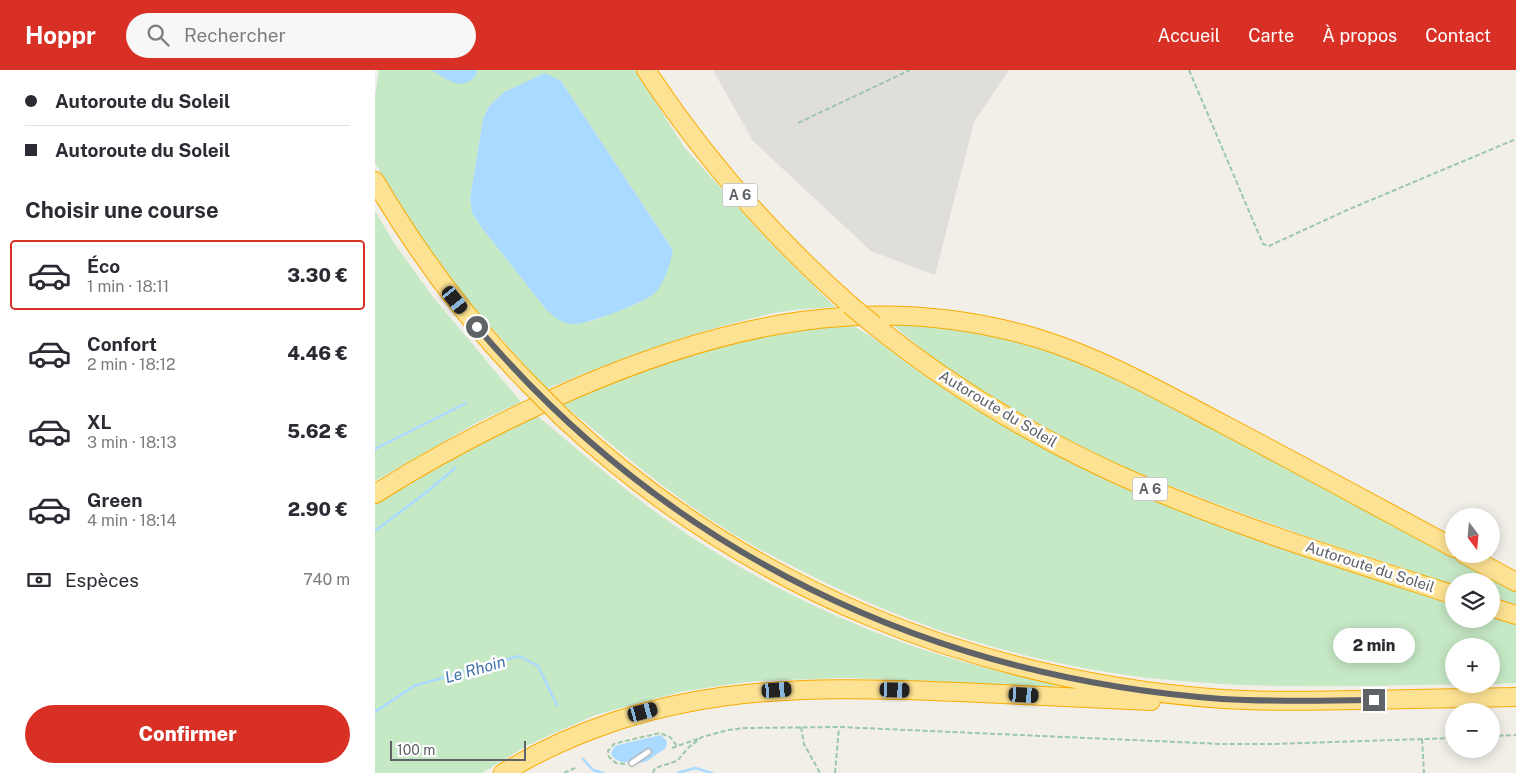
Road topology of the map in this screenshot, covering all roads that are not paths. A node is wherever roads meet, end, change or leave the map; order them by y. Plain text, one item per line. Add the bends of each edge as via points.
1 (647, 70) edge
2 (377, 185) edge
3 (375, 494) edge
4 (1445, 543) edge
5 (1481, 563) edge
6 (1516, 582) edge
7 (1445, 592) edge
8 (1500, 610) edge
9 (1516, 615) edge
10 (1516, 697) edge
11 (1222, 699) junction
12 (648, 752) dead end
13 (632, 763) road end
14 (503, 773) edge

1 - 7 highway, Autoroute du Soleil / A 6, bridge via 685,126 739,194 800,258 874,324 992,408 1053,443 1172,498
2 - 11 highway, bridge via 444,285 489,341 563,418 634,479 707,531 776,573 865,615 949,647 1025,668 1122,687
3 - 4 highway via 508,419 589,382 656,357 777,324 830,317 901,315 955,320 1007,330 1108,365
5 - 6 highway
8 - 9 highway
10 - 11 highway
11 - 14 highway via 1155,701 846,688 740,693 680,703 609,722 545,749
12 - 13 lane

